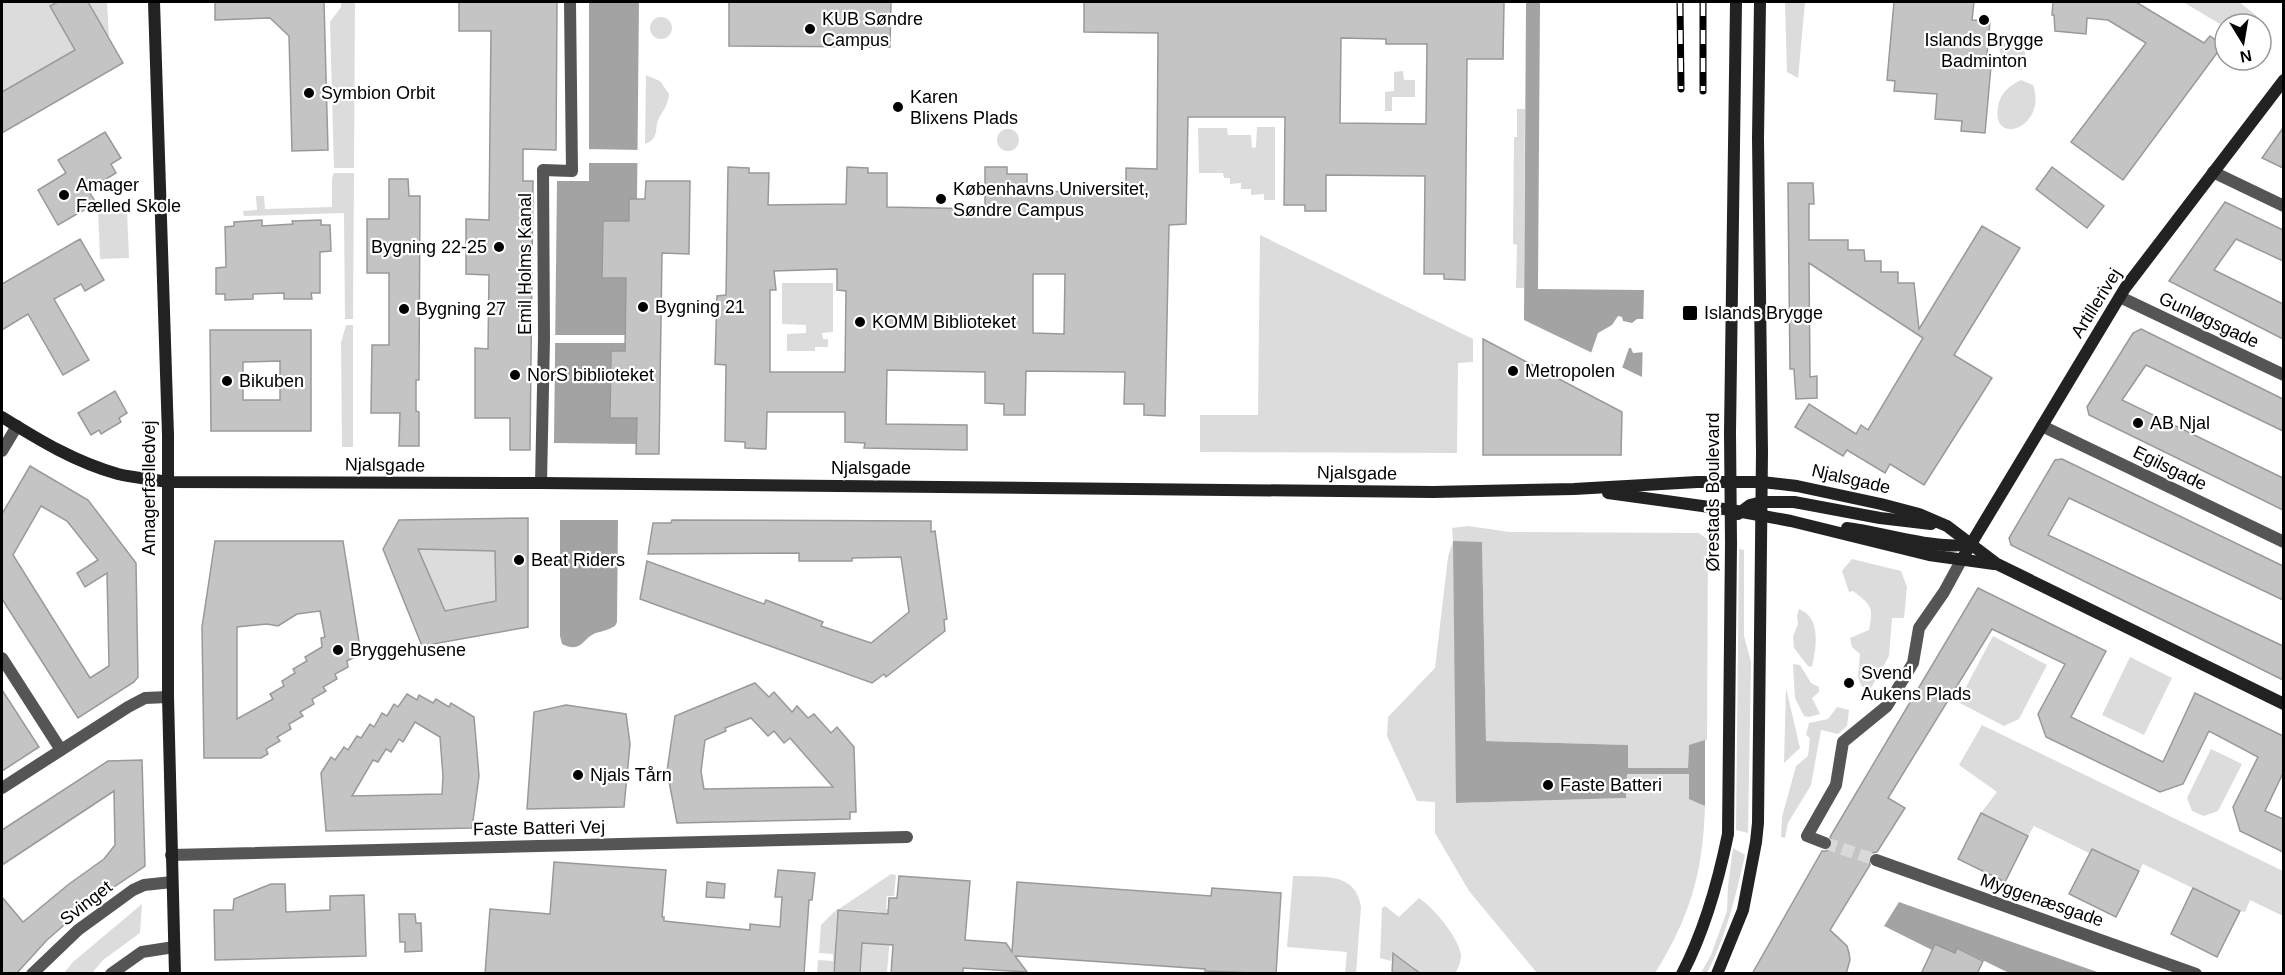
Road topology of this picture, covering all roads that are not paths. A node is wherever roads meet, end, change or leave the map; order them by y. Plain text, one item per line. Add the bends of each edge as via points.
1 (154, 2) edge
2 (570, 2) edge
3 (1736, 2) edge
4 (1760, 2) edge
5 (2283, 81) edge
6 (2213, 172) junction
7 (2283, 206) edge
8 (2120, 297) junction
9 (2283, 375) edge
10 (2, 417) edge
11 (17, 426) junction
12 (2042, 426) junction
13 (2, 451) edge
14 (168, 482) junction
15 (1730, 482) junction
16 (1762, 482) junction
17 (541, 483) junction
18 (1574, 489) junction
19 (1762, 502) junction
20 (1736, 511) junction
21 (1762, 515) junction
22 (1791, 521) junction
23 (1947, 526) junction
24 (2283, 542) edge
25 (1970, 544) junction
26 (1962, 560) junction
27 (1997, 564) junction
28 (2, 658) edge
29 (168, 697) junction
30 (2283, 704) edge
31 (61, 750) junction
32 (2, 788) edge
33 (907, 837) dead end
34 (1825, 843) tunnel mouth
35 (171, 855) junction
36 (1876, 860) tunnel mouth
37 (171, 882) junction
38 (174, 946) junction
39 (32, 974) edge
40 (111, 974) edge
41 (175, 974) edge
42 (1682, 974) edge
43 (1718, 974) edge
44 (2196, 974) edge

1 - 14 street, Amagerfælledvej
2 - 17 street, Emil Holms Kanal via 572,171 543,170
3 - 15 street, Ørestads Boulevard
4 - 16 street
5 - 6 street, Artillerivej
6 - 7 street
6 - 8 street, Artillerivej
8 - 9 street, Gunløgsgade
8 - 12 street, Artillerivej
10 - 11 street, Njalsgade
11 - 13 street
11 - 14 street, Njalsgade via 89,465
12 - 24 street, Egilsgade
12 - 25 street, Artillerivej
14 - 17 street, Njalsgade
14 - 29 street, Amagerfælledvej
15 - 16 street, Njalsgade
15 - 18 street, Njalsgade
15 - 20 street, Ørestads Boulevard
16 - 19 street
16 - 23 street, Njalsgade via 1881,504
17 - 18 street, Njalsgade via 1433,492
18 - 20 street, Njalsgade
19 - 20 street
19 - 21 street
19 - 23 street via 1794,502
20 - 21 street, Njalsgade
20 - 42 street, Ørestads Boulevard via 1731,525 1728,834 1697,944
21 - 22 street, Njalsgade
21 - 43 street via 1756,842 1743,910
22 - 25 street via 1936,544
22 - 26 street, Njalsgade
23 - 25 street, Njalsgade
25 - 26 street, Artillerivej
25 - 27 street, Njalsgade
26 - 27 street, Njalsgade
26 - 34 street via 1919,628 1913,663 1887,706 1843,742 1836,785 1807,836
27 - 30 street, Njalsgade
28 - 31 street
29 - 31 street via 145,698
29 - 35 street, Amagerfælledvej
31 - 32 street
33 - 35 street, Faste Batteri Vej
35 - 37 street, Amagerfælledvej
36 - 44 street, Myggenæsgade
37 - 38 street, Amagerfælledvej
37 - 39 street, Svinget via 133,890 78,930
38 - 40 street via 142,952
38 - 41 street, Amagerfælledvej

